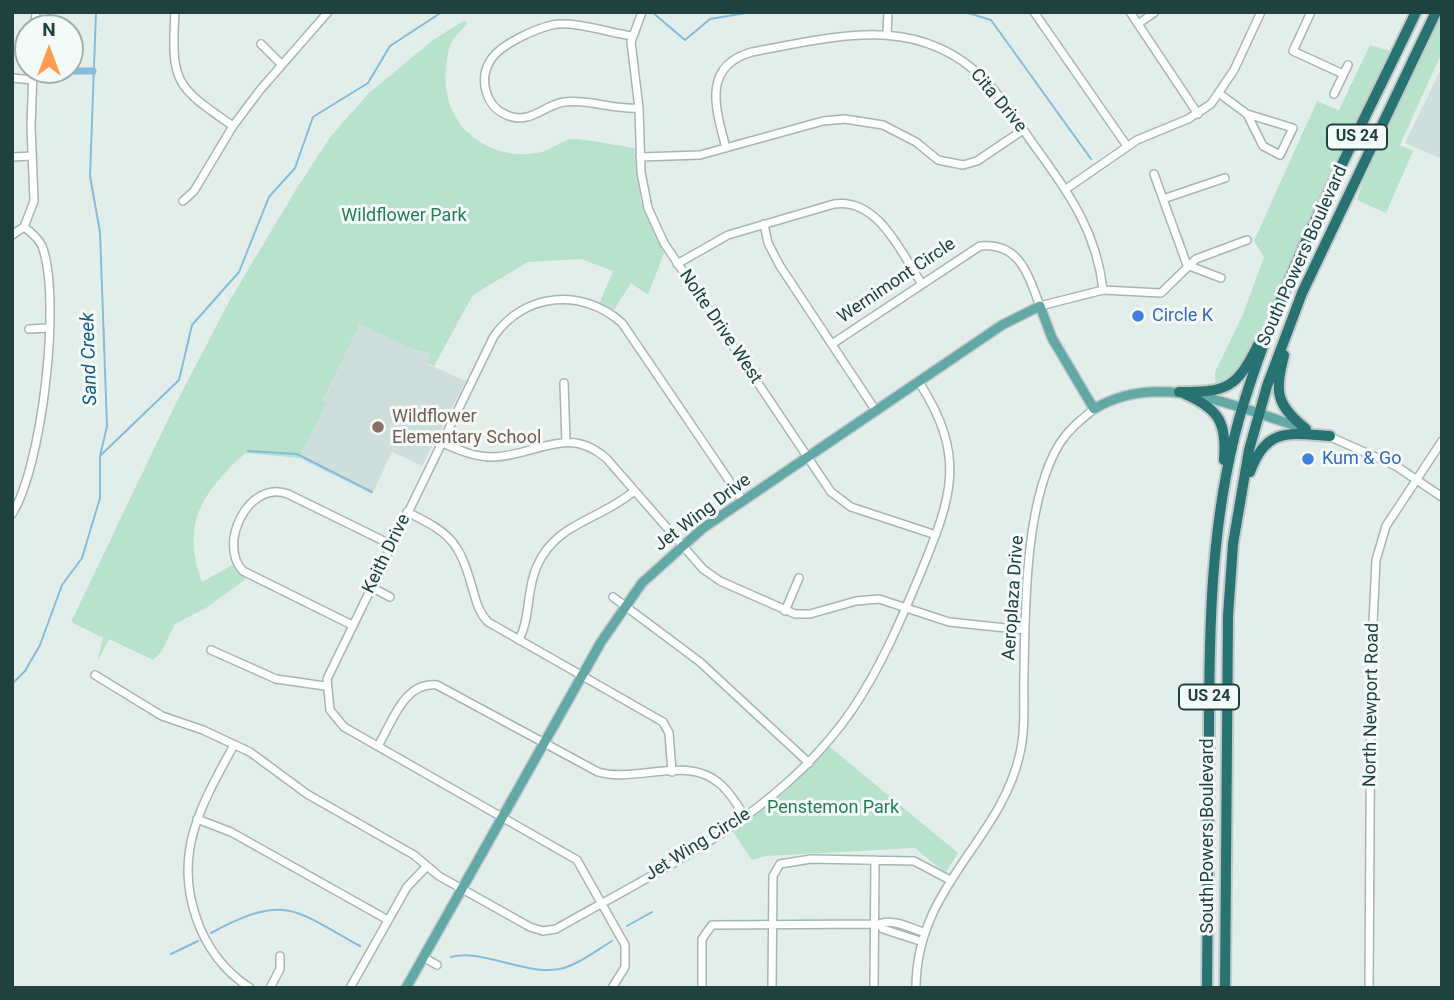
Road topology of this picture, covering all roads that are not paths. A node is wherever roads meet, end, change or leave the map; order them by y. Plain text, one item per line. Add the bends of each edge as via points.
1 (175, 12) edge
2 (328, 12) edge
3 (642, 12) edge
4 (888, 12) edge
5 (1034, 12) edge
6 (1130, 12) edge
7 (1155, 12) edge
8 (1261, 12) edge
9 (1311, 12) edge
10 (1416, 12) edge
11 (1436, 12) edge
12 (1138, 24) junction
13 (887, 34) junction
14 (632, 36) junction
15 (261, 44) dead end
16 (281, 64) junction
17 (1348, 65) dead end
18 (1343, 74) junction
19 (33, 84) edge
20 (1220, 94) junction
21 (1335, 94) dead end
22 (639, 108) junction
23 (1198, 114) junction
24 (1247, 114) junction
25 (233, 125) junction
26 (1023, 130) junction
27 (1127, 146) junction
28 (726, 148) junction
29 (32, 156) junction
30 (12, 157) edge
31 (640, 157) junction
32 (1154, 174) dead end
33 (1224, 177) dead end
34 (1066, 190) junction
35 (1163, 199) junction
36 (183, 201) dead end
37 (764, 225) junction
38 (24, 227) junction
39 (12, 235) edge
40 (1247, 240) dead end
41 (677, 264) junction
42 (1187, 265) junction
43 (1222, 278) dead end
44 (922, 284) junction
45 (1103, 290) junction
46 (1302, 293) junction
47 (1283, 296) junction
48 (1040, 306) junction
49 (29, 328) dead end
50 (49, 328) junction
51 (832, 344) junction
52 (919, 382) junction
53 (564, 383) dead end
54 (1180, 392) junction
55 (1094, 409) junction
56 (1243, 409) junction
57 (876, 411) junction
58 (1258, 414) junction
59 (1306, 429) junction
60 (1330, 436) junction
61 (1442, 441) edge
62 (441, 442) junction
63 (566, 442) junction
64 (807, 457) junction
65 (949, 457) junction
66 (938, 459) dead end
67 (1417, 478) junction
68 (634, 491) junction
69 (1442, 497) edge
70 (743, 501) junction
71 (1220, 511) junction
72 (407, 512) junction
73 (12, 514) edge
74 (1236, 522) junction
75 (936, 535) junction
76 (537, 542) dead end
77 (392, 545) junction
78 (680, 545) junction
79 (546, 549) junction
80 (799, 578) dead end
81 (371, 587) junction
82 (390, 597) dead end
83 (613, 597) dead end
84 (625, 605) junction
85 (907, 606) junction
86 (785, 611) junction
87 (352, 625) junction
88 (1025, 630) junction
89 (519, 640) junction
90 (211, 650) dead end
91 (95, 675) dead end
92 (582, 676) junction
93 (326, 686) junction
94 (745, 687) dead end
95 (853, 688) dead end
96 (863, 694) junction
97 (738, 695) junction
98 (234, 744) junction
99 (544, 744) junction
100 (378, 747) junction
101 (808, 763) junction
102 (672, 772) junction
103 (503, 817) junction
104 (746, 818) junction
105 (197, 819) junction
106 (669, 853) dead end
107 (874, 860) junction
108 (674, 862) junction
109 (427, 866) junction
110 (950, 880) junction
111 (200, 890) dead end
112 (462, 890) junction
113 (190, 892) junction
114 (601, 903) junction
115 (388, 920) junction
116 (773, 924) junction
117 (876, 924) junction
118 (923, 932) junction
119 (920, 941) junction
120 (280, 956) dead end
121 (423, 957) junction
122 (437, 965) dead end
123 (250, 988) edge
124 (270, 988) edge
125 (350, 988) edge
126 (406, 988) edge
127 (612, 988) edge
128 (702, 988) edge
129 (772, 988) edge
130 (874, 988) edge
131 (916, 988) edge
132 (1207, 988) edge
133 (1225, 988) edge
134 (1368, 988) edge

1 - 25 street via 173,60 179,81 195,100
2 - 16 street
3 - 14 street
4 - 13 street
5 - 27 street
6 - 12 street
7 - 12 street
8 - 20 street
9 - 18 street via 1293,51
10 - 47 highway, South Powers Boulevard / US 24
11 - 46 highway, South Powers Boulevard / US 24
12 - 23 street
13 - 26 street, Cita Drive via 926,42 965,62 992,88
13 - 28 street, Cita Drive via 806,42 737,58 726,67 715,93
14 - 22 street, Nolte Drive West
14 - 22 street via 550,25 495,55 486,72 485,87 493,105 513,118 530,117 566,102
15 - 16 street
16 - 25 street
17 - 18 street
18 - 21 street
19 - 29 street
20 - 23 street
20 - 24 street
22 - 31 street, Nolte Drive West
23 - 27 street
24 - 24 street via 1293,128 1280,155 1263,146
25 - 36 street via 194,191
26 - 28 street via 977,161 963,165 938,160 910,138 883,125 845,119
26 - 34 street, Cita Drive
27 - 34 street
28 - 31 street via 694,156
29 - 30 street
29 - 38 street via 34,201
31 - 41 street, Nolte Drive West via 648,208
32 - 35 street
33 - 35 street
34 - 45 street, Cita Drive via 1095,245
35 - 42 street
37 - 41 street via 707,245
37 - 44 street via 834,204 865,207
37 - 51 street via 776,259
38 - 39 street
38 - 50 street via 43,248
40 - 42 street
41 - 64 street, Nolte Drive West
42 - 43 street
42 - 45 street, Jet Wing Drive via 1161,293
44 - 48 street, Wernimont Circle via 972,249 995,246 1009,250 1023,264
44 - 51 street, Wernimont Circle
45 - 48 street, Jet Wing Drive
46 - 58 highway, South Powers Boulevard / US 24
46 - 59 highway via 1278,389 1285,410
47 - 54 highway via 1236,381 1216,391
47 - 56 highway, South Powers Boulevard / US 24
48 - 52 main road, Jet Wing Drive
48 - 55 main road, Wernimont Circle via 1052,338
49 - 50 street
50 - 73 street via 36,441
51 - 57 street
52 - 57 main road, Jet Wing Drive
52 - 65 street, Jet Wing Circle via 939,419
53 - 63 street
54 - 55 main road, Aeroplaza Drive via 1141,391
54 - 56 main road, Aeroplaza Drive
54 - 71 highway via 1204,402 1222,423 1225,448
55 - 88 street, Aeroplaza Drive via 1062,441 1046,474 1030,561
56 - 58 main road, Aeroplaza Drive
56 - 71 highway, South Powers Boulevard / US 24
57 - 64 main road, Jet Wing Drive
58 - 59 main road, Aeroplaza Drive
58 - 74 highway, South Powers Boulevard / US 24
59 - 60 street, Aeroplaza Drive
60 - 67 street, Aeroplaza Drive
60 - 74 highway via 1285,434 1262,446
61 - 67 street, North Newport Road
62 - 63 street via 470,454 494,457
62 - 70 street, Keith Drive via 505,322 541,302 578,300 606,310 629,330
62 - 72 street, Keith Drive
63 - 68 street via 599,452
64 - 70 main road, Jet Wing Drive
64 - 75 street, Nolte Drive West via 843,502
65 - 66 street
65 - 75 street, Jet Wing Circle via 949,491
67 - 69 street, Aeroplaza Drive
67 - 134 street, North Newport Road via 1386,526 1376,560
68 - 78 street
68 - 79 street via 570,527
70 - 78 main road, Jet Wing Drive
71 - 132 highway, South Powers Boulevard / US 24 via 1210,626
72 - 77 street, Keith Drive
72 - 89 street via 451,538 463,555 483,617
74 - 133 highway, South Powers Boulevard / US 24 via 1228,616
75 - 85 street, Jet Wing Circle
76 - 79 street
77 - 81 street, Keith Drive
77 - 87 street via 274,491 255,499 235,534 233,555 243,571
78 - 84 main road, Jet Wing Drive
78 - 86 street via 710,575
79 - 89 street via 533,577 528,621
80 - 86 street
81 - 82 street
81 - 87 street, Keith Drive
83 - 84 street
84 - 92 main road, Jet Wing Drive
84 - 97 street
85 - 86 street via 872,599 810,614
85 - 88 street via 949,622
85 - 96 street, Jet Wing Circle
87 - 93 street, Keith Drive
88 - 110 street, Aeroplaza Drive via 1024,728 1018,763 1002,799
89 - 92 street
90 - 93 street via 276,679
91 - 98 street via 162,716
92 - 99 main road, Jet Wing Drive
92 - 102 street via 663,722 669,733
93 - 100 street via 330,710 339,722
94 - 97 street
95 - 96 street
96 - 101 street, Jet Wing Circle
97 - 101 street
98 - 105 street
98 - 109 street
99 - 100 street via 444,687 430,684 417,687 406,697
99 - 102 street via 605,775
99 - 103 main road, Jet Wing Drive
100 - 103 street
101 - 104 street, Jet Wing Circle
102 - 104 street via 694,771 719,782
103 - 112 main road, Jet Wing Drive
103 - 114 street via 573,856
104 - 108 street, Jet Wing Circle
105 - 113 street via 189,850
105 - 115 street via 231,832
106 - 108 street
107 - 110 street via 914,861
107 - 116 street via 784,862 774,872
107 - 117 street
108 - 114 street, Jet Wing Circle
109 - 112 street
109 - 115 street via 407,887
110 - 118 street, Aeroplaza Drive
111 - 113 street
112 - 114 street, Jet Wing Circle via 542,931 556,929
112 - 121 main road, Jet Wing Drive
113 - 123 street via 205,940
114 - 127 street via 621,935 626,953 625,967
115 - 125 street
116 - 117 street
116 - 128 street via 716,925 705,930
116 - 129 street
117 - 118 street via 884,921
117 - 119 street
117 - 130 street
118 - 119 street, Aeroplaza Drive
119 - 131 street, Aeroplaza Drive
120 - 124 street via 280,969
121 - 122 street
121 - 126 main road, Jet Wing Drive

